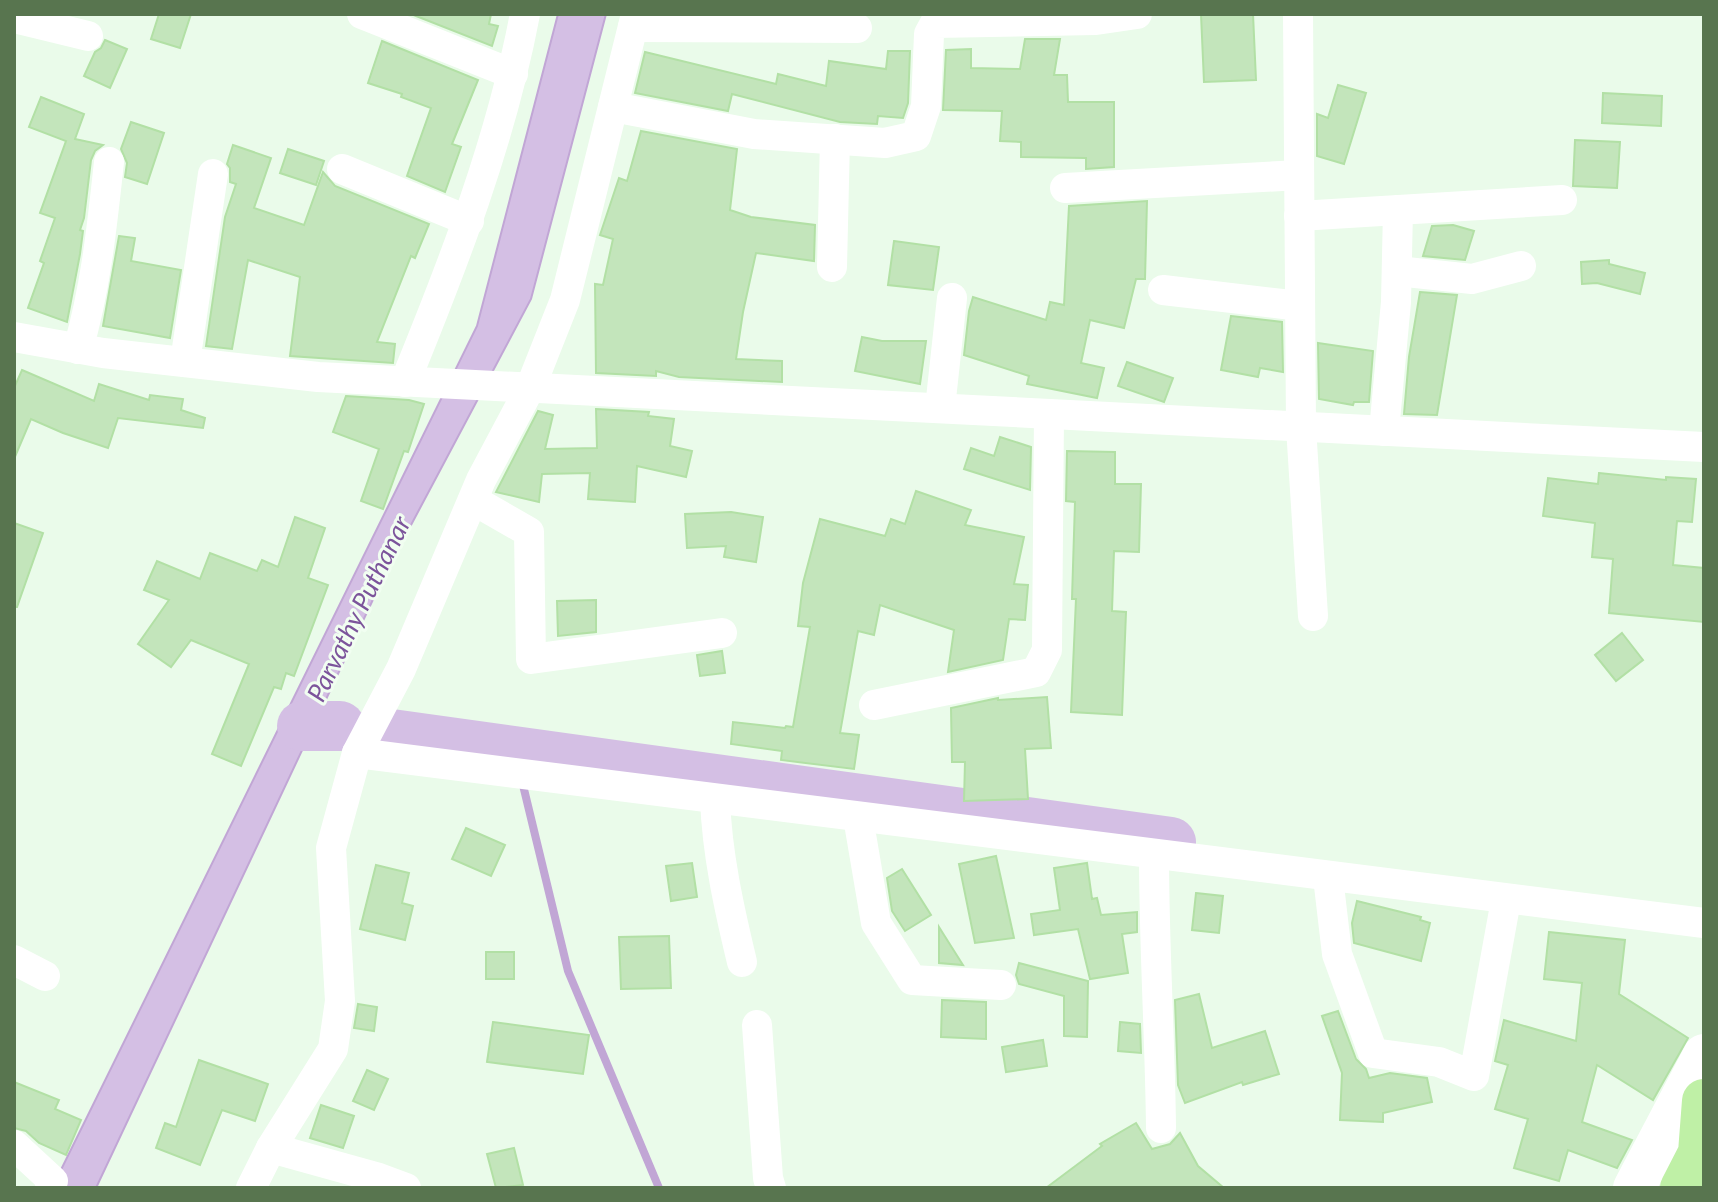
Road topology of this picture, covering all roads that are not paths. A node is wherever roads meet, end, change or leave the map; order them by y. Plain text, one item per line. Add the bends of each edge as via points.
1 (362, 14) edge
2 (525, 14) edge
3 (1137, 14) edge
4 (1298, 14) edge
5 (14, 18) edge
6 (635, 20) edge
7 (857, 28) dead end
8 (88, 36) dead end
9 (513, 74) junction
10 (613, 107) junction
11 (835, 139) junction
12 (109, 162) dead end
13 (342, 169) dead end
14 (213, 174) dead end
15 (1299, 175) junction
16 (1065, 188) dead end
17 (1562, 200) dead end
18 (1398, 210) junction
19 (1299, 216) junction
20 (469, 221) junction
21 (1521, 266) dead end
22 (832, 267) dead end
23 (1397, 271) junction
24 (1163, 290) dead end
25 (952, 298) dead end
26 (1300, 306) junction
27 (14, 337) edge
28 (78, 349) junction
29 (185, 362) junction
30 (405, 382) junction
31 (520, 386) junction
32 (940, 408) junction
33 (1049, 414) junction
34 (1301, 427) junction
35 (1384, 431) junction
36 (1704, 447) edge
37 (473, 500) junction
38 (1313, 616) dead end
39 (722, 633) dead end
40 (874, 705) dead end
41 (357, 753) junction
42 (715, 799) junction
43 (858, 817) junction
44 (1154, 855) junction
45 (1328, 877) junction
46 (1506, 900) junction
47 (1704, 923) edge
48 (14, 960) edge
49 (742, 962) dead end
50 (45, 976) dead end
51 (1001, 985) dead end
52 (757, 1025) dead end
53 (1704, 1055) edge
54 (1704, 1101) edge
55 (1161, 1128) dead end
56 (14, 1145) edge
57 (271, 1148) junction
58 (1691, 1170) edge
59 (50, 1188) edge
60 (251, 1188) edge
61 (406, 1188) edge
62 (771, 1188) edge
63 (1634, 1188) edge

1 - 9 street
2 - 9 street
3 - 11 street via 1096,20 935,23 929,34 926,106 916,136 885,143
4 - 15 street
5 - 8 street
6 - 7 street
6 - 10 street
9 - 20 street
10 - 11 street via 754,134
10 - 31 street via 565,300
11 - 22 street
12 - 28 street via 96,278
13 - 20 street
14 - 29 street
15 - 16 street
15 - 19 street
17 - 18 street
18 - 19 street
18 - 23 street
19 - 26 street
20 - 30 street
21 - 23 street via 1472,279
23 - 35 street
24 - 26 street
25 - 32 street
26 - 34 street
27 - 28 street
28 - 29 street
29 - 30 street
30 - 31 street
31 - 32 street
31 - 37 street
32 - 33 street
33 - 34 street
33 - 40 street via 1047,650 1036,672
34 - 35 street
34 - 38 street
35 - 36 street
37 - 39 street via 529,532 531,659
37 - 41 street via 401,669
41 - 42 street
41 - 57 street via 331,848 340,1001 333,1049
42 - 43 street
42 - 49 street via 716,834
43 - 44 street
43 - 51 street via 876,923 912,980
44 - 45 street
44 - 55 street
45 - 46 street
45 - 46 street via 1337,954 1373,1053 1439,1062 1474,1076
46 - 47 street
48 - 50 street
52 - 62 street
53 - 63 street
54 - 58 highway
56 - 59 street via 53,1181
57 - 60 street
57 - 61 street

